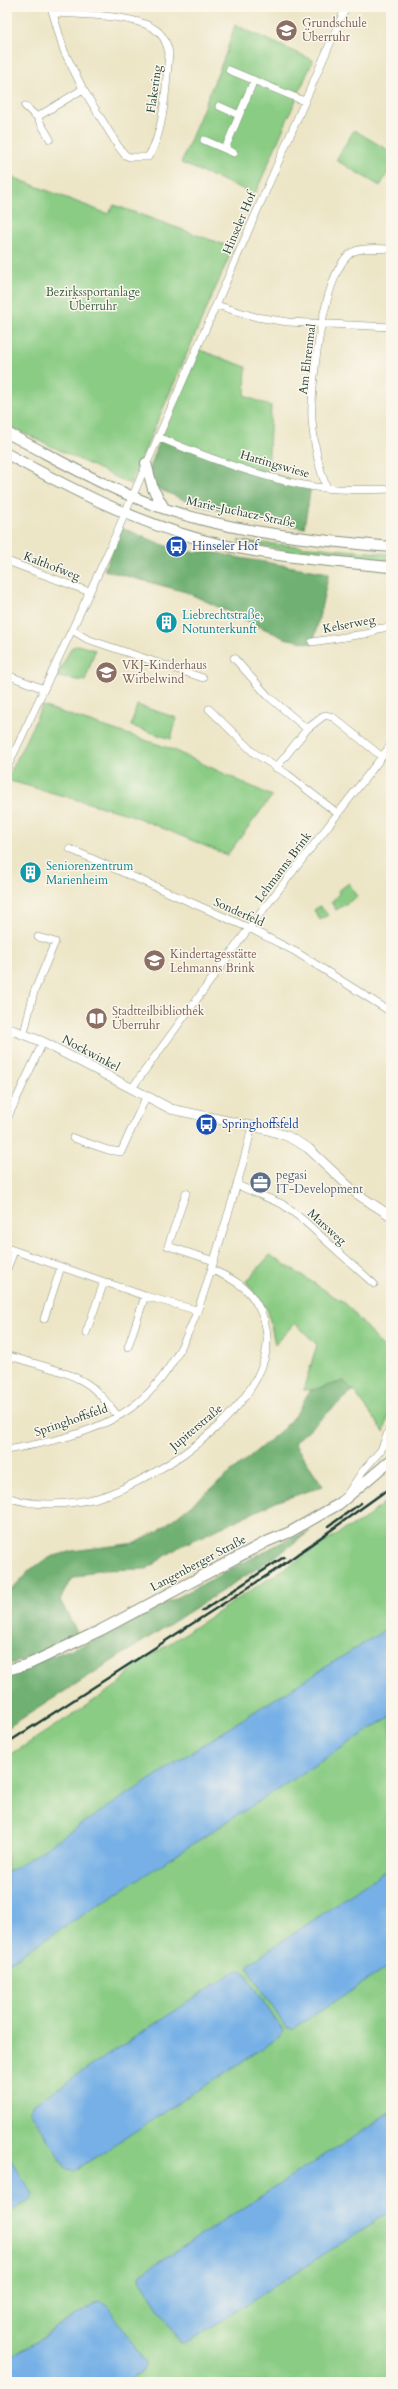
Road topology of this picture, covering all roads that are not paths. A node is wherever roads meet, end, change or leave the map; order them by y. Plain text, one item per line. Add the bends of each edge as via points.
1 (346, 7) edge
2 (52, 10) edge
3 (229, 70) dead end
4 (254, 80) junction
5 (83, 90) junction
6 (304, 102) junction
7 (26, 106) dead end
8 (219, 106) dead end
9 (239, 115) junction
10 (38, 117) junction
11 (50, 139) dead end
12 (204, 140) dead end
13 (225, 149) junction
14 (234, 153) dead end
15 (391, 248) edge
16 (216, 305) junction
17 (321, 324) junction
18 (391, 327) edge
19 (7, 433) edge
20 (158, 437) junction
21 (7, 454) edge
22 (146, 463) junction
23 (327, 488) junction
24 (391, 489) edge
25 (131, 496) junction
26 (164, 508) junction
27 (124, 513) junction
28 (391, 547) edge
29 (7, 561) edge
30 (391, 567) edge
31 (90, 592) junction
32 (391, 627) edge
33 (72, 630) junction
34 (312, 642) dead end
35 (234, 658) dead end
36 (7, 675) edge
37 (203, 678) dead end
38 (44, 689) junction
39 (209, 709) dead end
40 (307, 729) junction
41 (391, 745) edge
42 (381, 756) junction
43 (7, 768) edge
44 (276, 768) junction
45 (337, 813) junction
46 (70, 850) dead end
47 (249, 928) junction
48 (38, 937) dead end
49 (391, 1012) edge
50 (7, 1028) edge
51 (24, 1033) junction
52 (43, 1042) junction
53 (132, 1088) junction
54 (146, 1097) junction
55 (7, 1099) edge
56 (15, 1103) junction
57 (7, 1119) edge
58 (252, 1126) junction
59 (73, 1138) dead end
60 (237, 1186) junction
61 (186, 1193) dead end
62 (391, 1216) edge
63 (7, 1248) edge
64 (14, 1251) junction
65 (214, 1261) junction
66 (60, 1267) junction
67 (7, 1269) edge
68 (212, 1270) junction
69 (104, 1282) junction
70 (374, 1284) dead end
71 (145, 1296) junction
72 (196, 1310) junction
73 (44, 1319) dead end
74 (86, 1333) dead end
75 (128, 1347) dead end
76 (7, 1355) edge
77 (118, 1416) junction
78 (391, 1426) edge
79 (7, 1450) edge
80 (391, 1460) edge
81 (7, 1497) edge
82 (339, 1504) junction
83 (7, 1670) edge

1 - 6 street, Hinseler Hof
2 - 5 street, Flakering via 64,51
2 - 5 street, Flakering via 144,23 154,28 168,44 170,53 163,111 153,150 148,157 125,155
3 - 4 street
4 - 6 street
4 - 9 street
5 - 10 street
6 - 16 street, Hinseler Hof
7 - 10 street
8 - 9 street
9 - 13 street
10 - 11 street
12 - 13 street
13 - 14 street
15 - 17 street, Am Ehrenmal via 354,251 344,260 332,286
16 - 17 street via 256,317
16 - 20 street, Hinseler Hof
17 - 18 street
17 - 23 street, Am Ehrenmal via 312,419 321,473
19 - 25 main road, Marie-Juchacz-Straße
20 - 22 street, Hinseler Hof
20 - 23 street, Hattingswiese via 275,477
21 - 27 main road
22 - 25 street, Hinseler Hof
22 - 26 main road via 153,489
23 - 24 street, Hattingswiese
25 - 26 main road, Marie-Juchacz-Straße
25 - 27 street, Hinseler Hof
26 - 28 main road, Marie-Juchacz-Straße via 262,532 326,542
27 - 30 main road via 200,539 261,552 321,561
27 - 31 street, Hinseler Hof
29 - 31 street, Kalthofweg
31 - 33 street, Hinseler Hof
32 - 34 street, Kelserweg via 376,629 371,633
33 - 37 street via 87,639
33 - 38 street, Hinseler Hof
35 - 40 street via 268,696
36 - 38 street
38 - 43 street, Hinseler Hof
39 - 44 street via 254,754
40 - 42 street via 325,715 333,717
40 - 44 street
41 - 42 street, Lehmanns Brink
42 - 45 street, Lehmanns Brink
44 - 45 street
45 - 47 street, Lehmanns Brink
46 - 47 street, Sonderfeld
47 - 49 street, Sonderfeld via 296,952
47 - 53 street, Lehmanns Brink
48 - 51 street via 55,942 34,992
50 - 51 street, Nockwinkel
51 - 52 street, Nockwinkel
52 - 53 street, Nockwinkel
52 - 56 street
53 - 54 street, Nockwinkel
54 - 58 street, Nockwinkel via 171,1109
54 - 59 street via 121,1152
55 - 56 street
56 - 57 street
58 - 60 street, Springhoffsfeld
58 - 62 street, Nockwinkel via 278,1132 308,1148 357,1194
60 - 65 street, Springhoffsfeld
60 - 70 street, Marsweg via 282,1204 302,1218
61 - 65 street via 168,1246
63 - 64 street
64 - 66 street
64 - 67 street
65 - 68 street, Springhoffsfeld
66 - 69 street
66 - 73 street
68 - 72 street, Springhoffsfeld
68 - 81 street, Jupiterstraße via 248,1290 260,1307 268,1331 266,1353 258,1375 241,1402 213,1430 174,1460 124,1487 97,1498 42,1504
69 - 71 street
69 - 74 street
71 - 72 street
71 - 75 street
72 - 77 street, Springhoffsfeld via 173,1360 162,1376 147,1394
76 - 77 street, Springhoffsfeld via 85,1383 100,1395
77 - 79 street, Springhoffsfeld via 48,1442
78 - 82 street via 381,1450
80 - 82 main road, Langenberger Straße
82 - 83 main road, Langenberger Straße via 101,1630 29,1664

